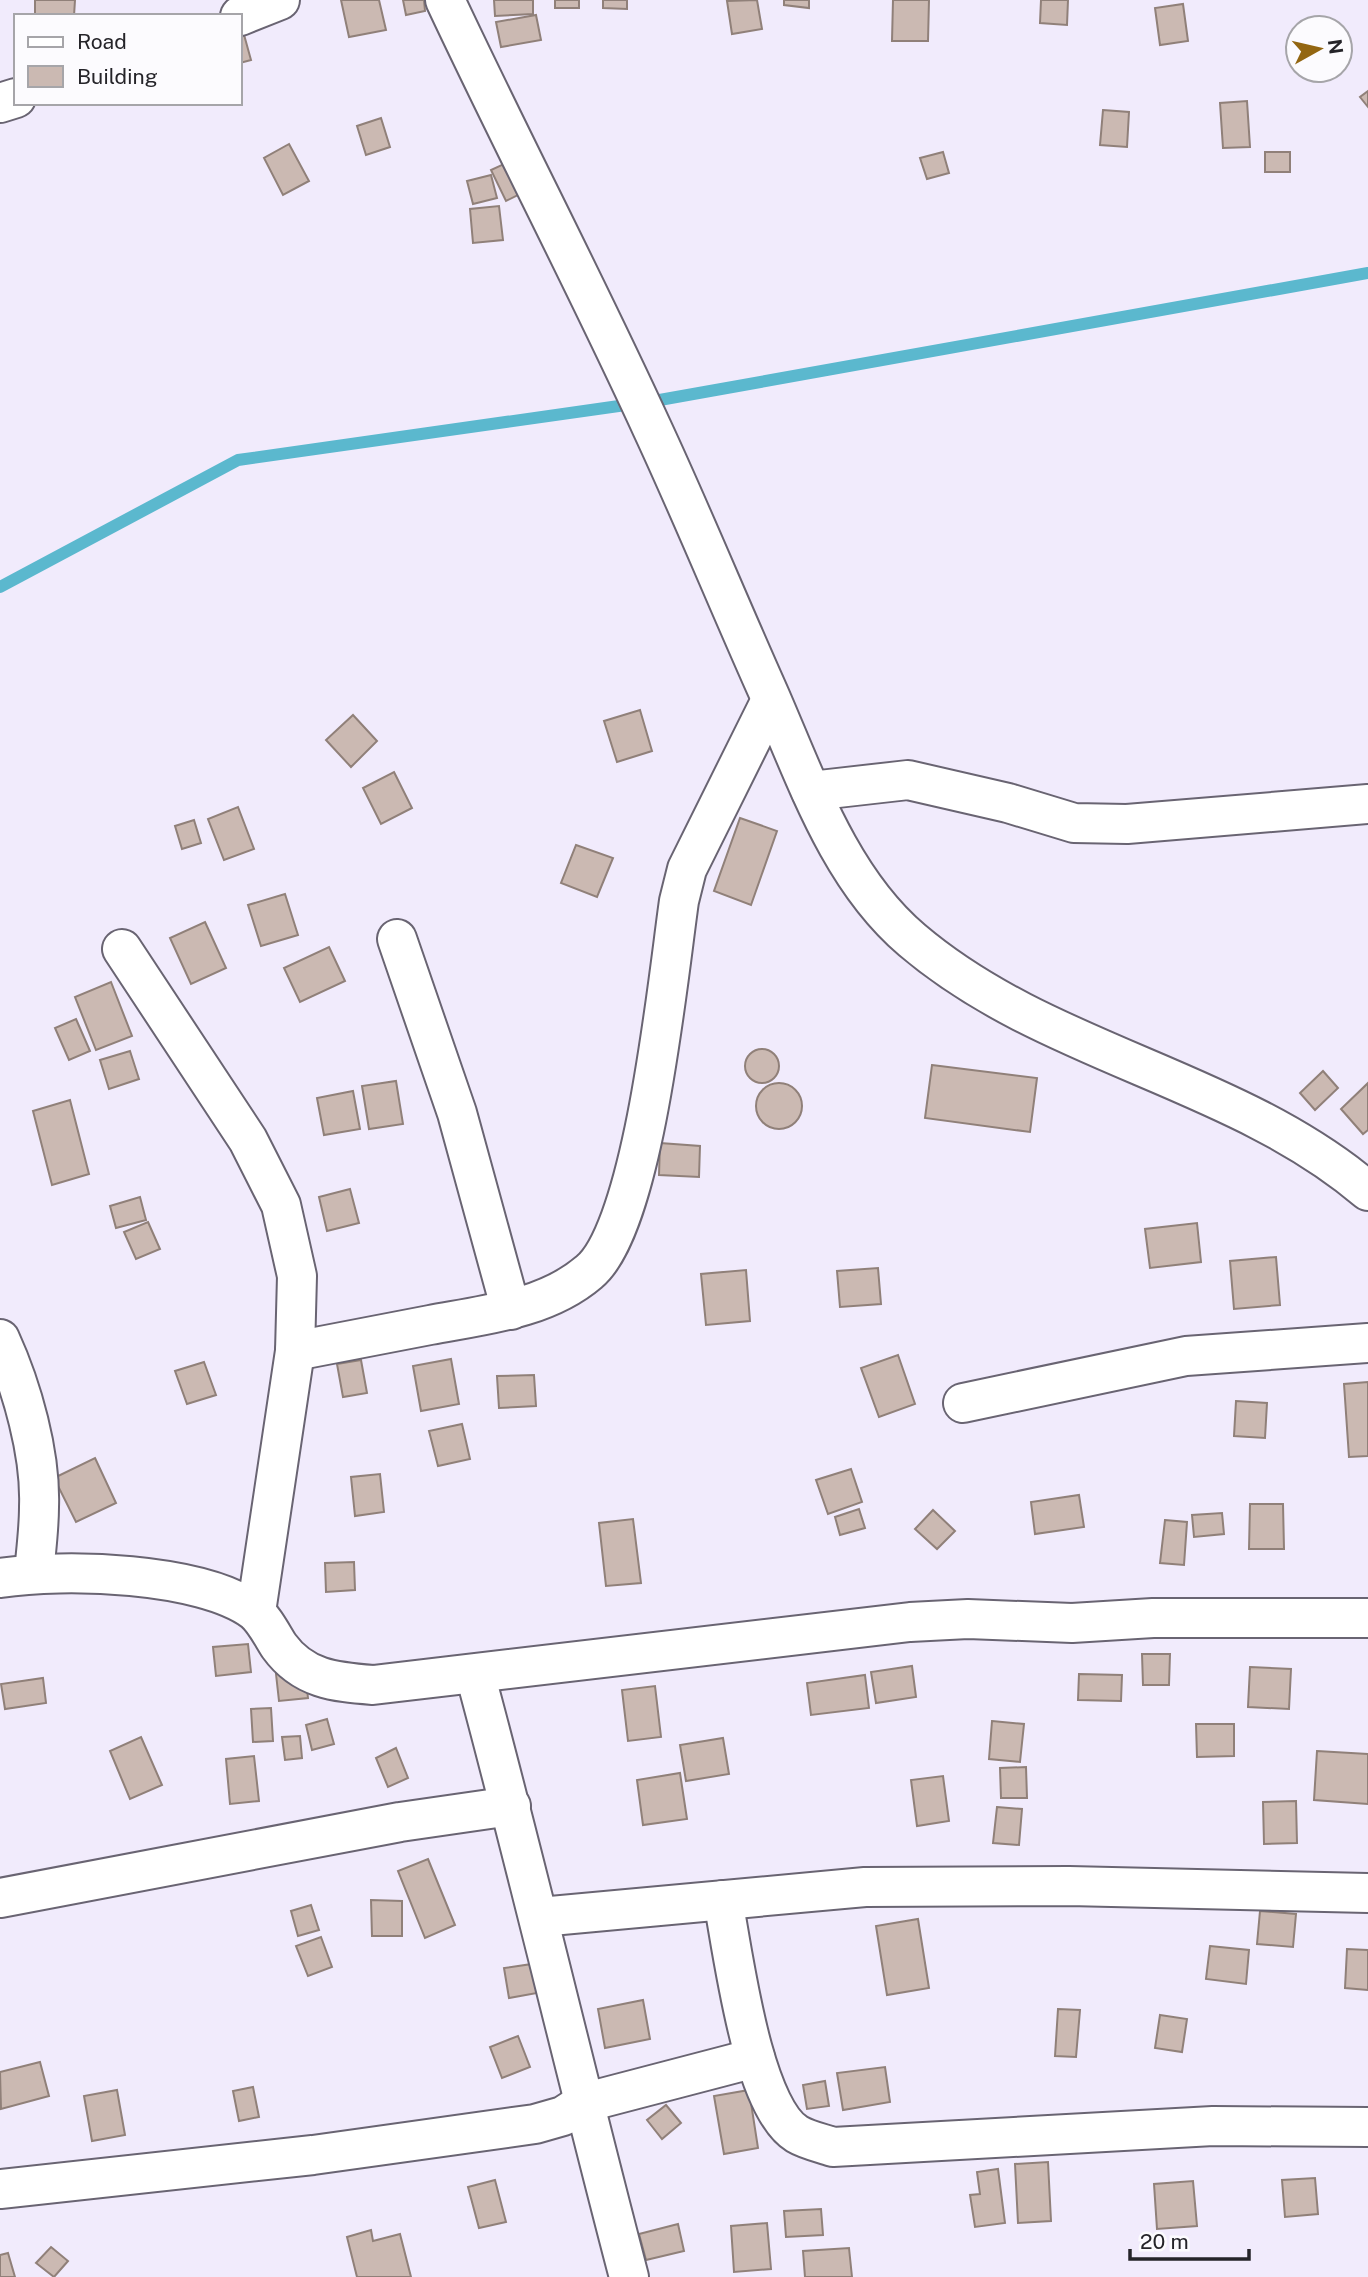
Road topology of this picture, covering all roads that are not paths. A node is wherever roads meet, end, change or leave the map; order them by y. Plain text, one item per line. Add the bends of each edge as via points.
1 (280, 0) edge
2 (445, 0) edge
3 (242, 15) edge
4 (771, 700) junction
5 (811, 791) junction
6 (1368, 804) edge
7 (397, 939) dead end
8 (122, 949) dead end
9 (1368, 1191) edge
10 (512, 1310) junction
11 (0, 1339) edge
12 (1368, 1343) edge
13 (295, 1351) junction
14 (963, 1403) dead end
15 (17, 1576) edge
16 (256, 1612) junction
17 (1368, 1618) edge
18 (475, 1674) junction
19 (511, 1807) junction
20 (1368, 1893) edge
21 (0, 1898) edge
22 (723, 1900) junction
23 (540, 1917) junction
24 (755, 2059) junction
25 (583, 2103) junction
26 (1368, 2127) edge
27 (0, 2189) edge
28 (629, 2277) edge

1 - 3 street
2 - 4 street via 652,427
4 - 5 street
4 - 10 street via 687,869 650,1109 614,1242 591,1272 558,1292
5 - 6 street via 908,780 1074,823 1127,824
5 - 9 street via 860,884 911,939 975,986 1034,1019 1282,1129
7 - 10 street via 457,1113
8 - 13 street via 248,1140 281,1205 297,1276
10 - 13 street
11 - 15 street via 30,1428 39,1505
12 - 14 street via 1186,1356
13 - 16 street
15 - 16 street via 124,1576 214,1590
16 - 18 street via 292,1664 331,1682 373,1685
17 - 18 street via 910,1622
18 - 19 street
19 - 21 street via 400,1822
19 - 23 street
20 - 22 street via 866,1887
22 - 23 street
22 - 24 street
23 - 25 street
24 - 25 street
24 - 26 street via 774,2109 796,2134 833,2147 1213,2126
25 - 27 street via 563,2116 535,2124 313,2155
25 - 28 street

